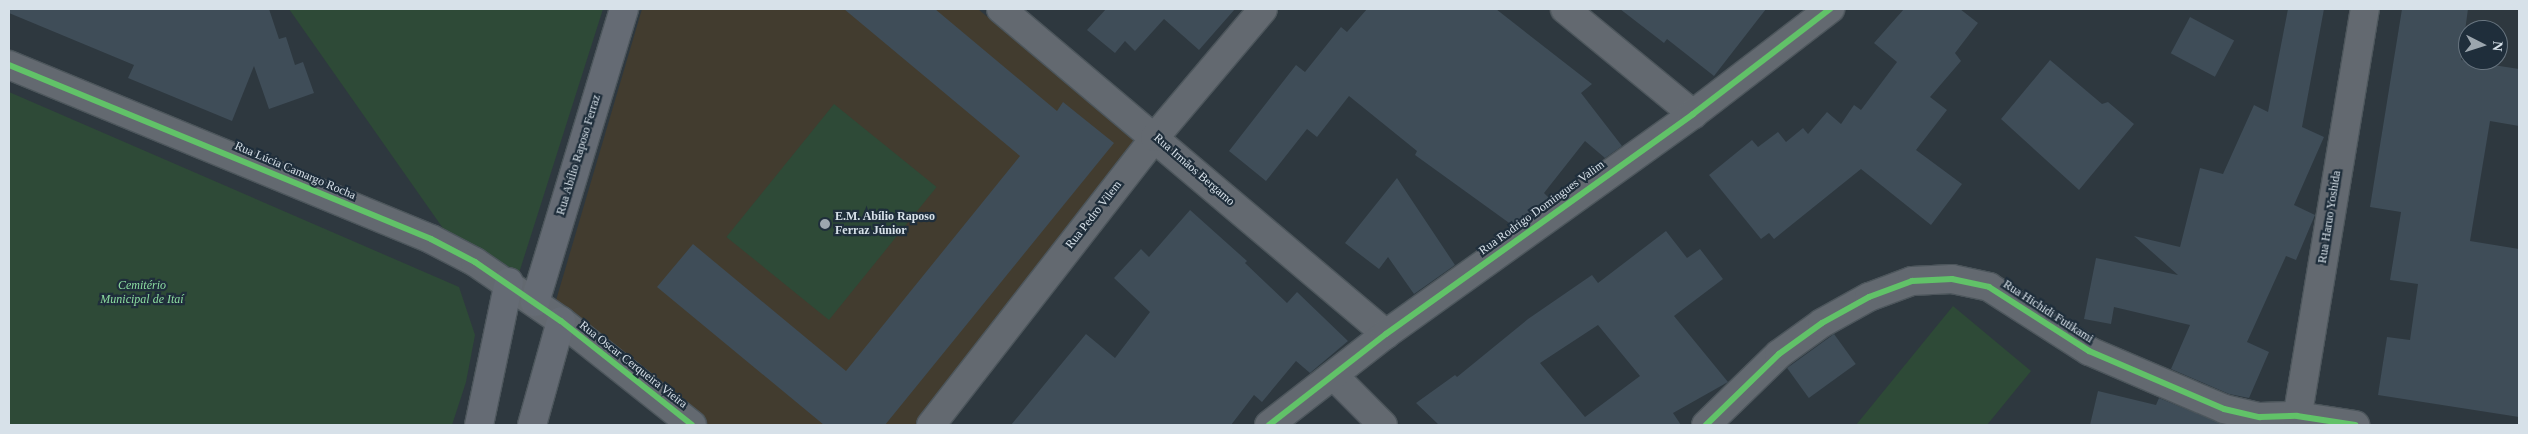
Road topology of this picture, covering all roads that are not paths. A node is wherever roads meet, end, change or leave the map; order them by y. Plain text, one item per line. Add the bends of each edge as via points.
1 (624, 9) edge
2 (1001, 9) edge
3 (1263, 9) edge
4 (1565, 9) edge
5 (1830, 9) edge
6 (2365, 9) edge
7 (9, 65) edge
8 (1693, 114) junction
9 (1155, 137) junction
10 (509, 282) junction
11 (534, 302) junction
12 (561, 322) junction
13 (1386, 334) junction
14 (1334, 376) junction
15 (2296, 421) edge
16 (479, 425) edge
17 (532, 425) edge
18 (692, 425) edge
19 (931, 425) edge
20 (1269, 425) edge
21 (1383, 425) edge
22 (1706, 425) edge
23 (2355, 425) edge

1 - 11 street, Rua Abílio Raposo Ferraz
2 - 9 street, Rua Irmãos Bergamo
3 - 9 street, Rua Pedro Vilem
4 - 8 street
5 - 8 street, Rua Rodrigo Domingues Valim
6 - 15 street, Rua Haruo Yoshida
7 - 10 street, Rua Lúcia Camargo Rocha via 431,240
8 - 13 street, Rua Rodrigo Domingues Valim
9 - 13 street, Rua Irmãos Bergamo
9 - 19 street, Rua Pedro Vilem
10 - 11 street, Rua Lúcia Camargo Rocha
10 - 16 street
11 - 12 street, Rua Lúcia Camargo Rocha
12 - 17 street
12 - 18 street, Rua Oscar Cerqueira Vieira
13 - 14 street, Rua Rodrigo Domingues Valim
14 - 20 street, Rua Rodrigo Domingues Valim
14 - 21 street
15 - 22 street, Rua Hichidi Futikami via 2224,408 2180,391 2089,351 1989,288 1952,279 1912,281 1869,297 1822,322 1779,354
15 - 23 street, Rua Hichidi Futikami

